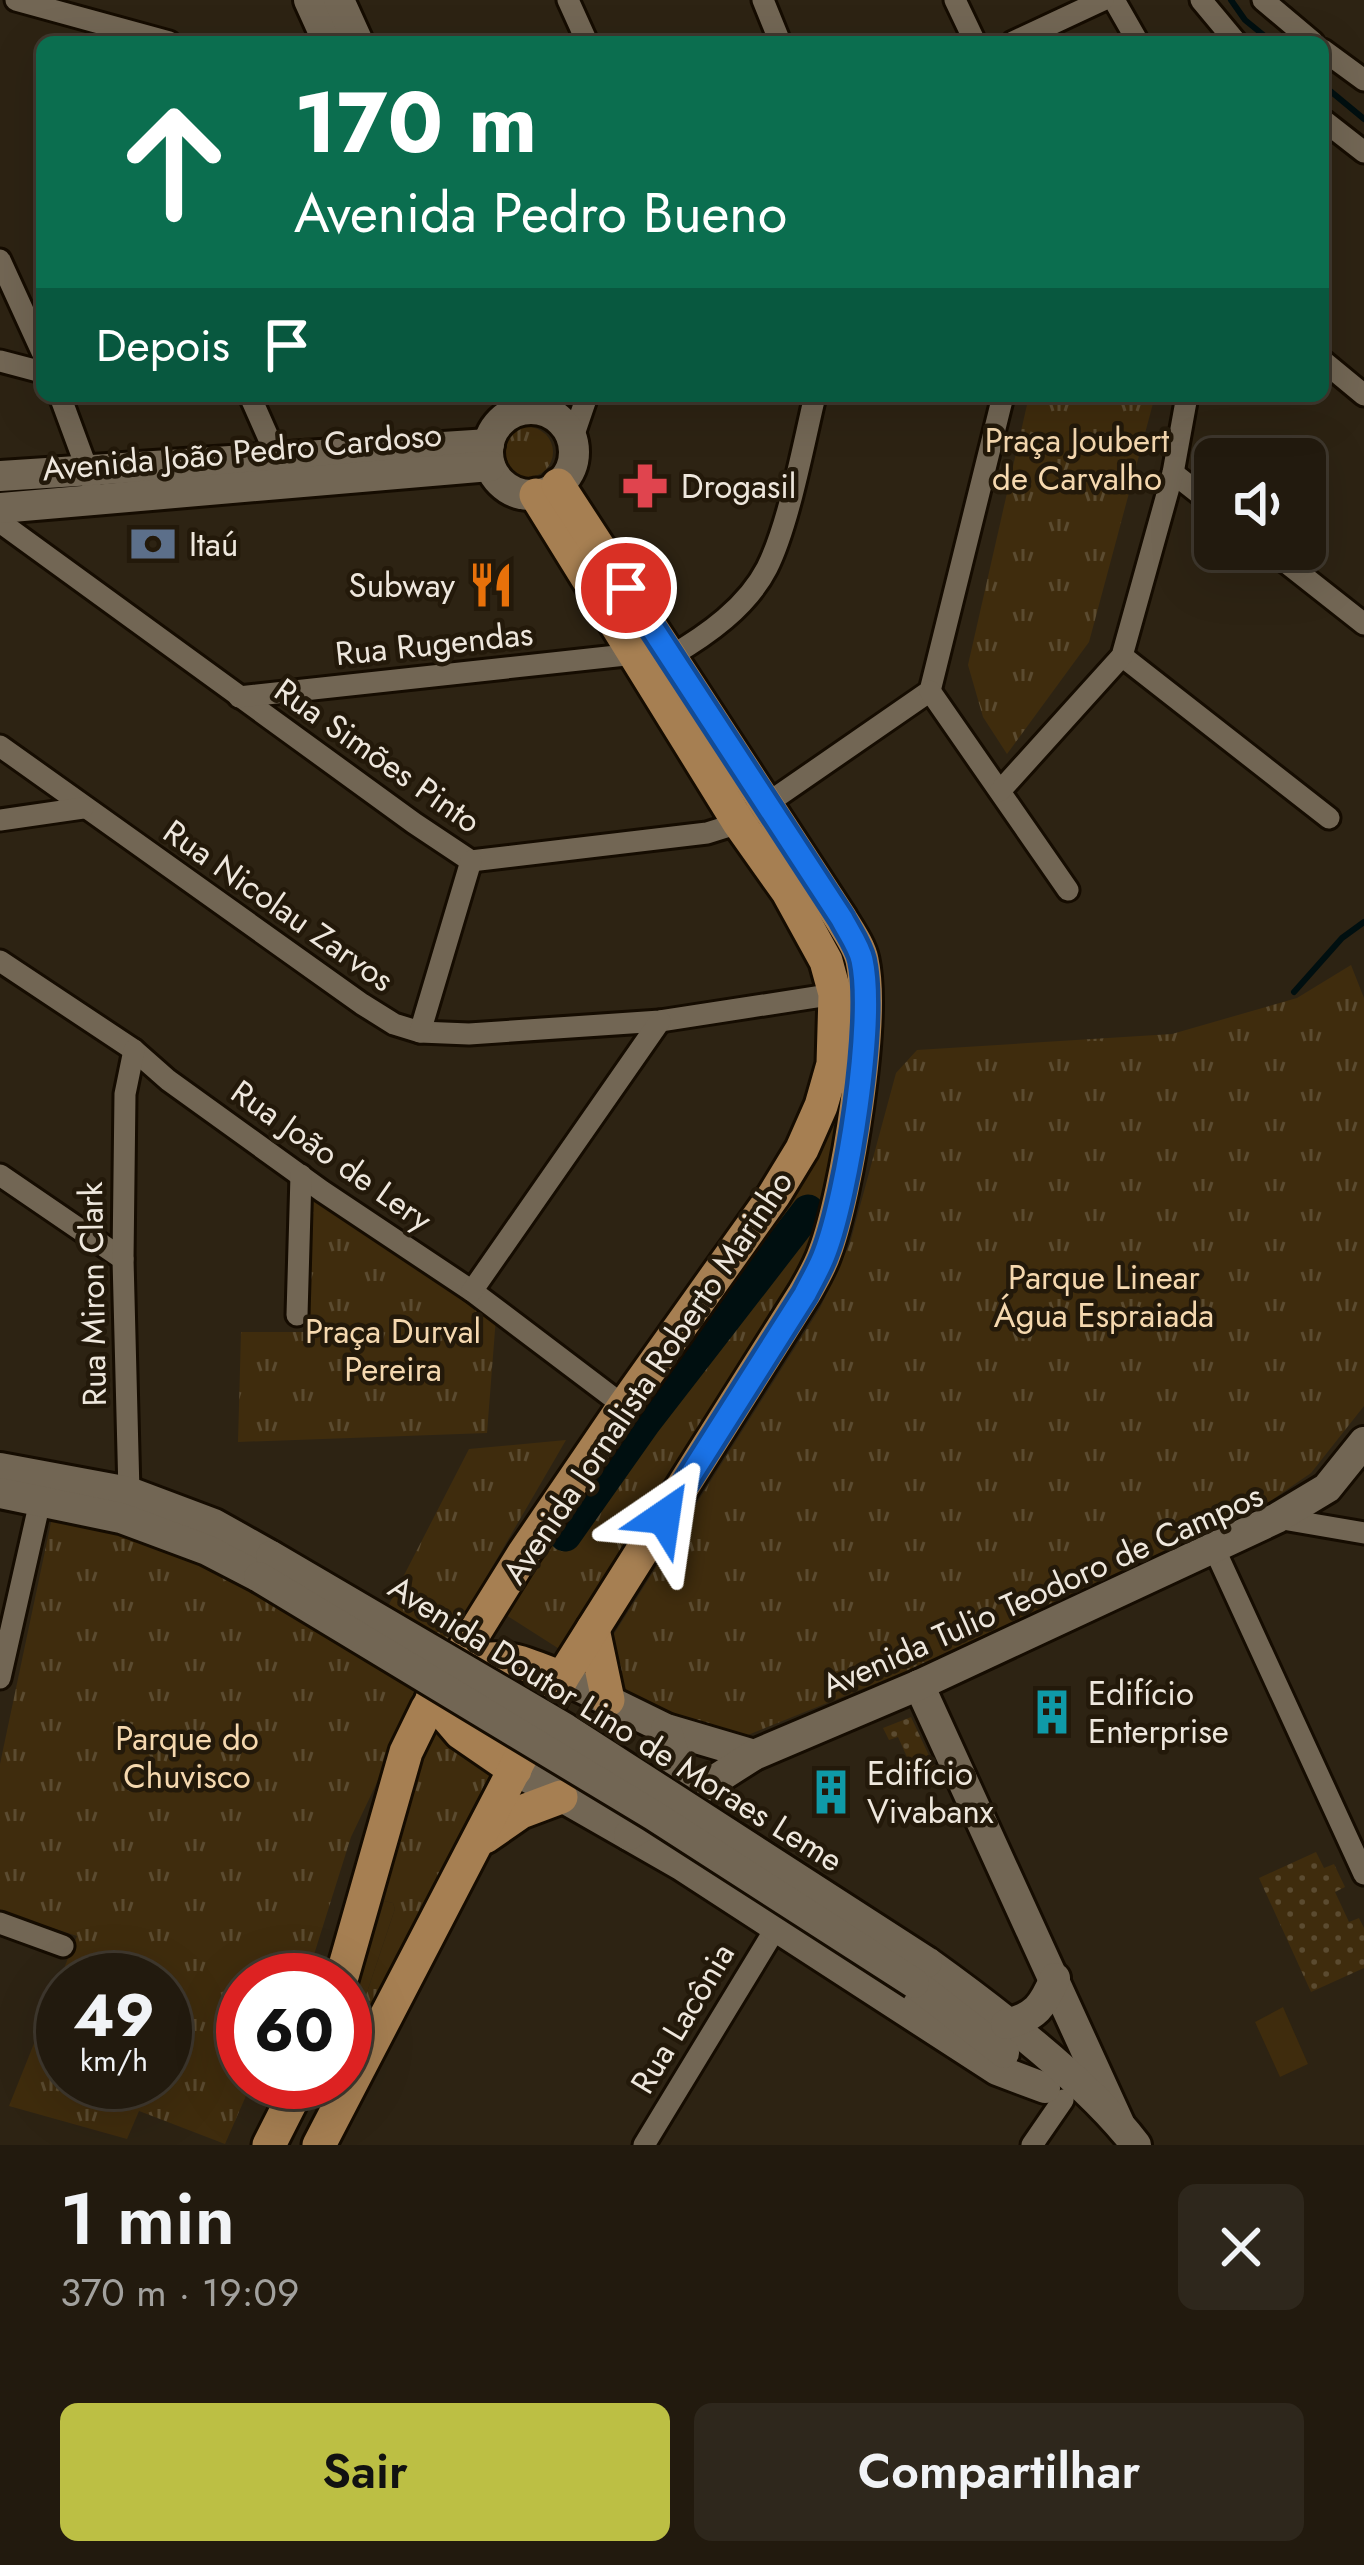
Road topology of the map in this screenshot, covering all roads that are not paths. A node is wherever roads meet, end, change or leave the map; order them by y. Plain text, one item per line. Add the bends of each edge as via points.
1 (309, 0) edge
2 (339, 0) edge
3 (568, 0) edge
4 (763, 0) edge
5 (955, 0) edge
6 (1103, 0) edge
7 (1114, 0) edge
8 (1201, 0) edge
9 (1263, 0) edge
10 (28, 1) edge
11 (79, 9) edge
12 (1284, 33) edge
13 (92, 36) edge
14 (142, 36) edge
15 (325, 36) edge
16 (355, 36) edge
17 (584, 36) edge
18 (778, 36) edge
19 (972, 36) edge
20 (1026, 36) edge
21 (1135, 36) edge
22 (1231, 36) edge
23 (1329, 54) edge
24 (1364, 80) edge
25 (1329, 125) edge
26 (1364, 152) edge
27 (0, 260) edge
28 (36, 339) edge
29 (0, 362) edge
30 (1329, 367) edge
31 (36, 371) edge
32 (1364, 394) edge
33 (63, 402) edge
34 (253, 402) edge
35 (486, 402) edge
36 (813, 402) edge
37 (1002, 402) edge
38 (1186, 402) edge
39 (522, 403) edge
40 (576, 415) edge
41 (492, 445) junction
42 (277, 457) junction
43 (87, 469) junction
44 (1173, 472) junction
45 (0, 476) edge
46 (1194, 489) edge
47 (547, 490) junction
48 (97, 499) junction
49 (0, 508) edge
50 (0, 523) edge
51 (1296, 570) edge
52 (1364, 624) edge
53 (635, 654) junction
54 (670, 656) junction
55 (1122, 656) junction
56 (930, 691) junction
57 (239, 697) junction
58 (0, 746) edge
59 (1000, 791) junction
60 (83, 808) junction
61 (753, 813) junction
62 (1329, 818) dead end
63 (0, 820) edge
64 (471, 861) junction
65 (1068, 890) dead end
66 (0, 961) edge
67 (835, 994) junction
68 (660, 1021) junction
69 (420, 1032) junction
70 (134, 1050) junction
71 (168, 1080) junction
72 (125, 1094) junction
73 (0, 1175) edge
74 (301, 1175) junction
75 (123, 1259) junction
76 (472, 1291) junction
77 (297, 1315) dead end
78 (624, 1406) junction
79 (1364, 1442) edge
80 (0, 1468) edge
81 (43, 1488) junction
82 (129, 1492) junction
83 (0, 1493) edge
84 (1277, 1518) junction
85 (1364, 1533) edge
86 (1214, 1548) junction
87 (265, 1566) junction
88 (593, 1629) junction
89 (452, 1667) junction
90 (0, 1678) edge
91 (562, 1678) junction
92 (919, 1684) junction
93 (432, 1699) junction
94 (608, 1700) junction
95 (666, 1729) junction
96 (754, 1755) junction
97 (515, 1770) junction
98 (561, 1796) junction
99 (665, 1810) junction
100 (629, 1835) junction
101 (1356, 1836) edge
102 (479, 1842) junction
103 (1364, 1874) edge
104 (0, 1923) edge
105 (777, 1926) junction
106 (63, 1946) dead end
107 (349, 1953) edge
108 (920, 1972) junction
109 (1055, 1978) junction
110 (1006, 2024) junction
111 (1054, 2094) junction
112 (287, 2109) edge
113 (1128, 2138) edge
114 (268, 2145) edge
115 (319, 2145) edge
116 (644, 2145) edge
117 (1032, 2145) edge

1 - 15 street
2 - 16 street
3 - 17 street
4 - 18 street
5 - 19 street
6 - 20 street
7 - 21 street
8 - 22 street
9 - 12 street
10 - 11 street
11 - 13 street
11 - 14 street
23 - 24 street
25 - 26 street
27 - 28 street
29 - 31 street
30 - 32 street
33 - 43 street
34 - 42 street
35 - 41 street
36 - 54 street via 767,568 747,598
37 - 56 street
38 - 44 street
39 - 40 street
39 - 41 street
40 - 47 street via 572,465
41 - 42 street, Avenida João Pedro Cardoso
41 - 47 street via 505,486 520,494
41 - 48 street, Avenida João Pedro Cardoso
42 - 43 street, Avenida João Pedro Cardoso
43 - 45 street, Avenida João Pedro Cardoso
43 - 48 street
44 - 46 street
44 - 55 street
47 - 53 main road
47 - 54 main road
48 - 49 street, Avenida João Pedro Cardoso
50 - 57 street, Rua Simões Pinto
51 - 52 street
53 - 57 street, Rua Rugendas
53 - 61 main road
54 - 61 main road
55 - 59 street
55 - 62 street
56 - 59 street
56 - 61 street
57 - 64 street, Rua Simões Pinto
58 - 60 street, Rua Nicolau Zarvos
59 - 65 street
60 - 63 street
60 - 69 street, Rua Nicolau Zarvos via 362,1004
61 - 64 street, Rua Simões Pinto via 675,839
61 - 67 main road
61 - 88 main road, Avenida Jornalista Roberto Marinho via 862,957 859,1080 838,1213 805,1294
64 - 69 street
66 - 70 street, Rua João de Lery
67 - 68 street, Rua Nicolau Zarvos
67 - 78 main road, Avenida Jornalista Roberto Marinho via 835,1047 801,1150
68 - 69 street, Rua Nicolau Zarvos
68 - 76 street
70 - 71 street, Rua João de Lery
70 - 72 street, Rua Miron Clark
71 - 72 street via 136,1083
71 - 74 street, Rua João de Lery
72 - 75 street, Rua Miron Clark
73 - 75 street
74 - 76 street, Rua João de Lery
74 - 77 street
75 - 82 street, Rua Miron Clark
76 - 78 street, Rua João de Lery
78 - 89 main road, Avenida Jornalista Roberto Marinho
79 - 84 street via 1327,1488
80 - 81 street, Avenida Doutor Lino de Moraes Leme
81 - 82 street, Avenida Doutor Lino de Moraes Leme
81 - 83 street, Avenida Doutor Lino de Moraes Leme
81 - 87 street, Avenida Doutor Lino de Moraes Leme
81 - 90 street
82 - 87 street, Avenida Doutor Lino de Moraes Leme via 214,1524
84 - 85 street, Avenida Tulio Teodoro de Campos
84 - 86 street, Avenida Tulio Teodoro de Campos
86 - 92 street, Avenida Tulio Teodoro de Campos
86 - 101 street
87 - 108 street, Avenida Doutor Lino de Moraes Leme, bridge via 653,1815
88 - 91 main road, Avenida Jornalista Roberto Marinho
88 - 94 main road
89 - 91 main road via 501,1656
89 - 93 main road, Avenida Jornalista Roberto Marinho
91 - 94 street
91 - 97 main road, Avenida Jornalista Roberto Marinho
92 - 96 street, Avenida Tulio Teodoro de Campos
92 - 109 street
93 - 97 main road via 461,1733
93 - 107 main road, Avenida Jornalista Roberto Marinho via 406,1752
94 - 95 street
95 - 96 street
95 - 99 street via 675,1757
96 - 99 street, Avenida Tulio Teodoro de Campos
97 - 98 street, Avenida Doutor Lino de Moraes Leme
97 - 102 main road, Avenida Jornalista Roberto Marinho
98 - 100 street, Avenida Doutor Lino de Moraes Leme
98 - 102 main road
99 - 100 street, Avenida Tulio Teodoro de Campos
100 - 105 street, Avenida Doutor Lino de Moraes Leme
101 - 103 street
102 - 115 main road, Avenida Jornalista Roberto Marinho
104 - 106 street
105 - 111 street, Avenida Doutor Lino de Moraes Leme via 997,2069
105 - 116 street, Rua Lacônia
108 - 110 street, Avenida Doutor Lino de Moraes Leme
108 - 111 street, Avenida Doutor Lino de Moraes Leme
109 - 110 street via 1034,2014
109 - 113 street
110 - 113 street, Avenida Doutor Lino de Moraes Leme
111 - 113 street, Avenida Doutor Lino de Moraes Leme
111 - 117 street
112 - 114 main road

